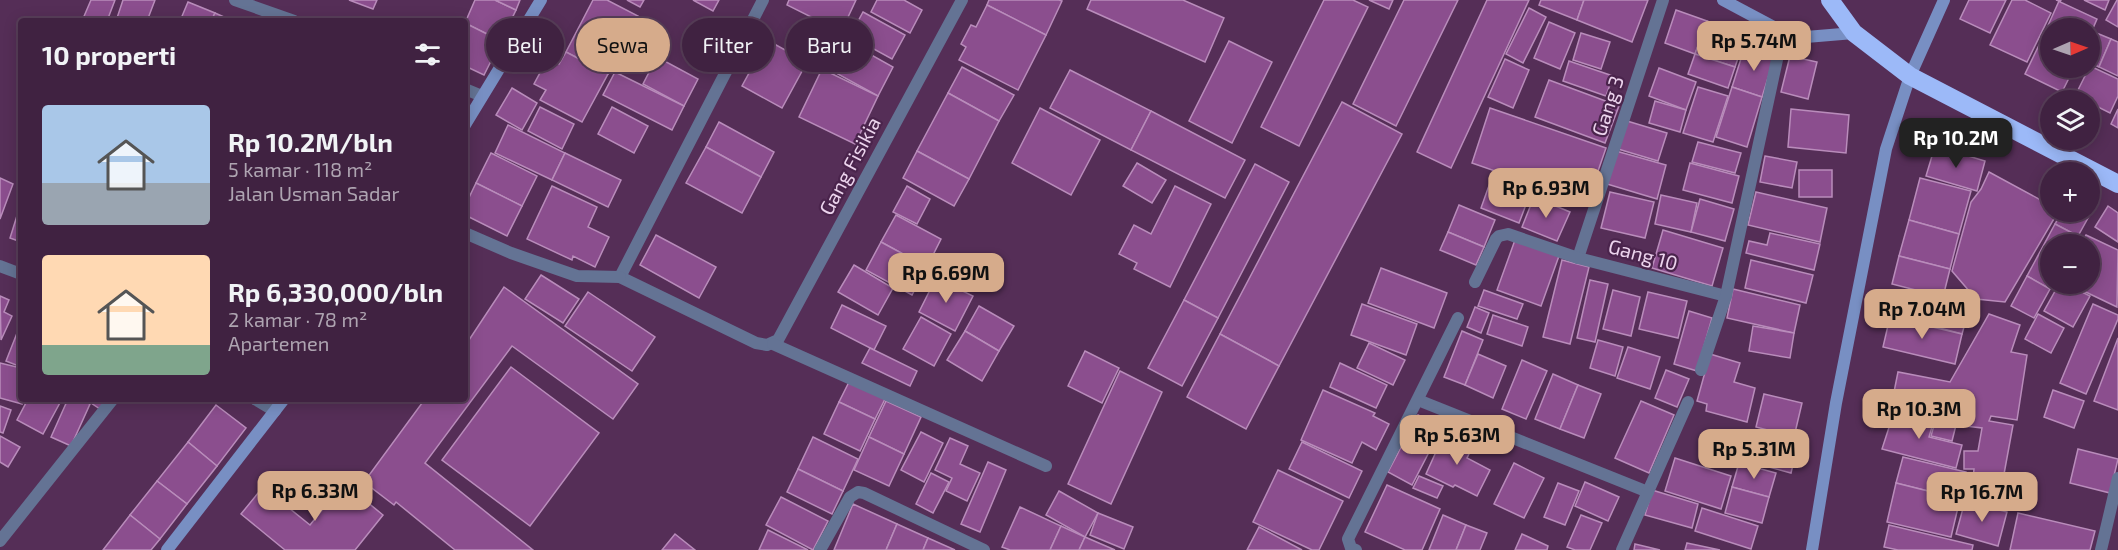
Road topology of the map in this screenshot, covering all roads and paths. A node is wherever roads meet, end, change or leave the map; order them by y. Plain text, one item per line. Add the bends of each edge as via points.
1 (235, 0) edge
2 (541, 0) edge
3 (763, 0) edge
4 (962, 0) edge
5 (1663, 0) edge
6 (1723, 0) edge
7 (1830, 0) edge
8 (1944, 0) edge
9 (286, 18) edge
10 (1783, 32) junction
11 (1854, 33) junction
12 (1910, 76) junction
13 (468, 90) edge
14 (482, 96) junction
15 (468, 120) edge
16 (2118, 184) edge
17 (468, 234) edge
18 (1578, 258) junction
19 (0, 266) edge
20 (18, 273) edge
21 (620, 277) junction
22 (1476, 282) dead end
23 (1726, 296) junction
24 (1458, 318) dead end
25 (770, 344) junction
26 (1701, 370) dead end
27 (1418, 400) junction
28 (111, 402) edge
29 (260, 402) edge
30 (282, 402) edge
31 (1688, 402) dead end
32 (275, 411) junction
33 (1047, 466) dead end
34 (2118, 478) edge
35 (1648, 492) junction
36 (0, 541) edge
37 (167, 550) edge
38 (820, 550) edge
39 (984, 550) edge
40 (1356, 550) edge
41 (1622, 550) edge
42 (1812, 550) edge
43 (2101, 550) edge

1 - 9 street
2 - 14 main road
3 - 21 street
4 - 25 street, Gang Fisikia via 778,340
5 - 18 street, Gang 3
6 - 10 main road
7 - 11 highway
8 - 12 main road
10 - 11 main road via 1806,37
10 - 23 street
11 - 12 highway
12 - 16 highway
12 - 42 main road via 1877,189
13 - 14 street
14 - 15 main road
17 - 21 street via 577,276
18 - 22 street, Gang 10 via 1504,234 1496,239
18 - 23 street, Gang 10
19 - 20 street
21 - 25 street via 756,343
23 - 26 street
24 - 27 street
25 - 33 street
27 - 35 street
27 - 40 street via 1348,539
28 - 36 street
29 - 32 street
30 - 32 main road
31 - 35 street
32 - 37 main road
34 - 43 street
35 - 41 street
38 - 39 street via 850,497 858,492

